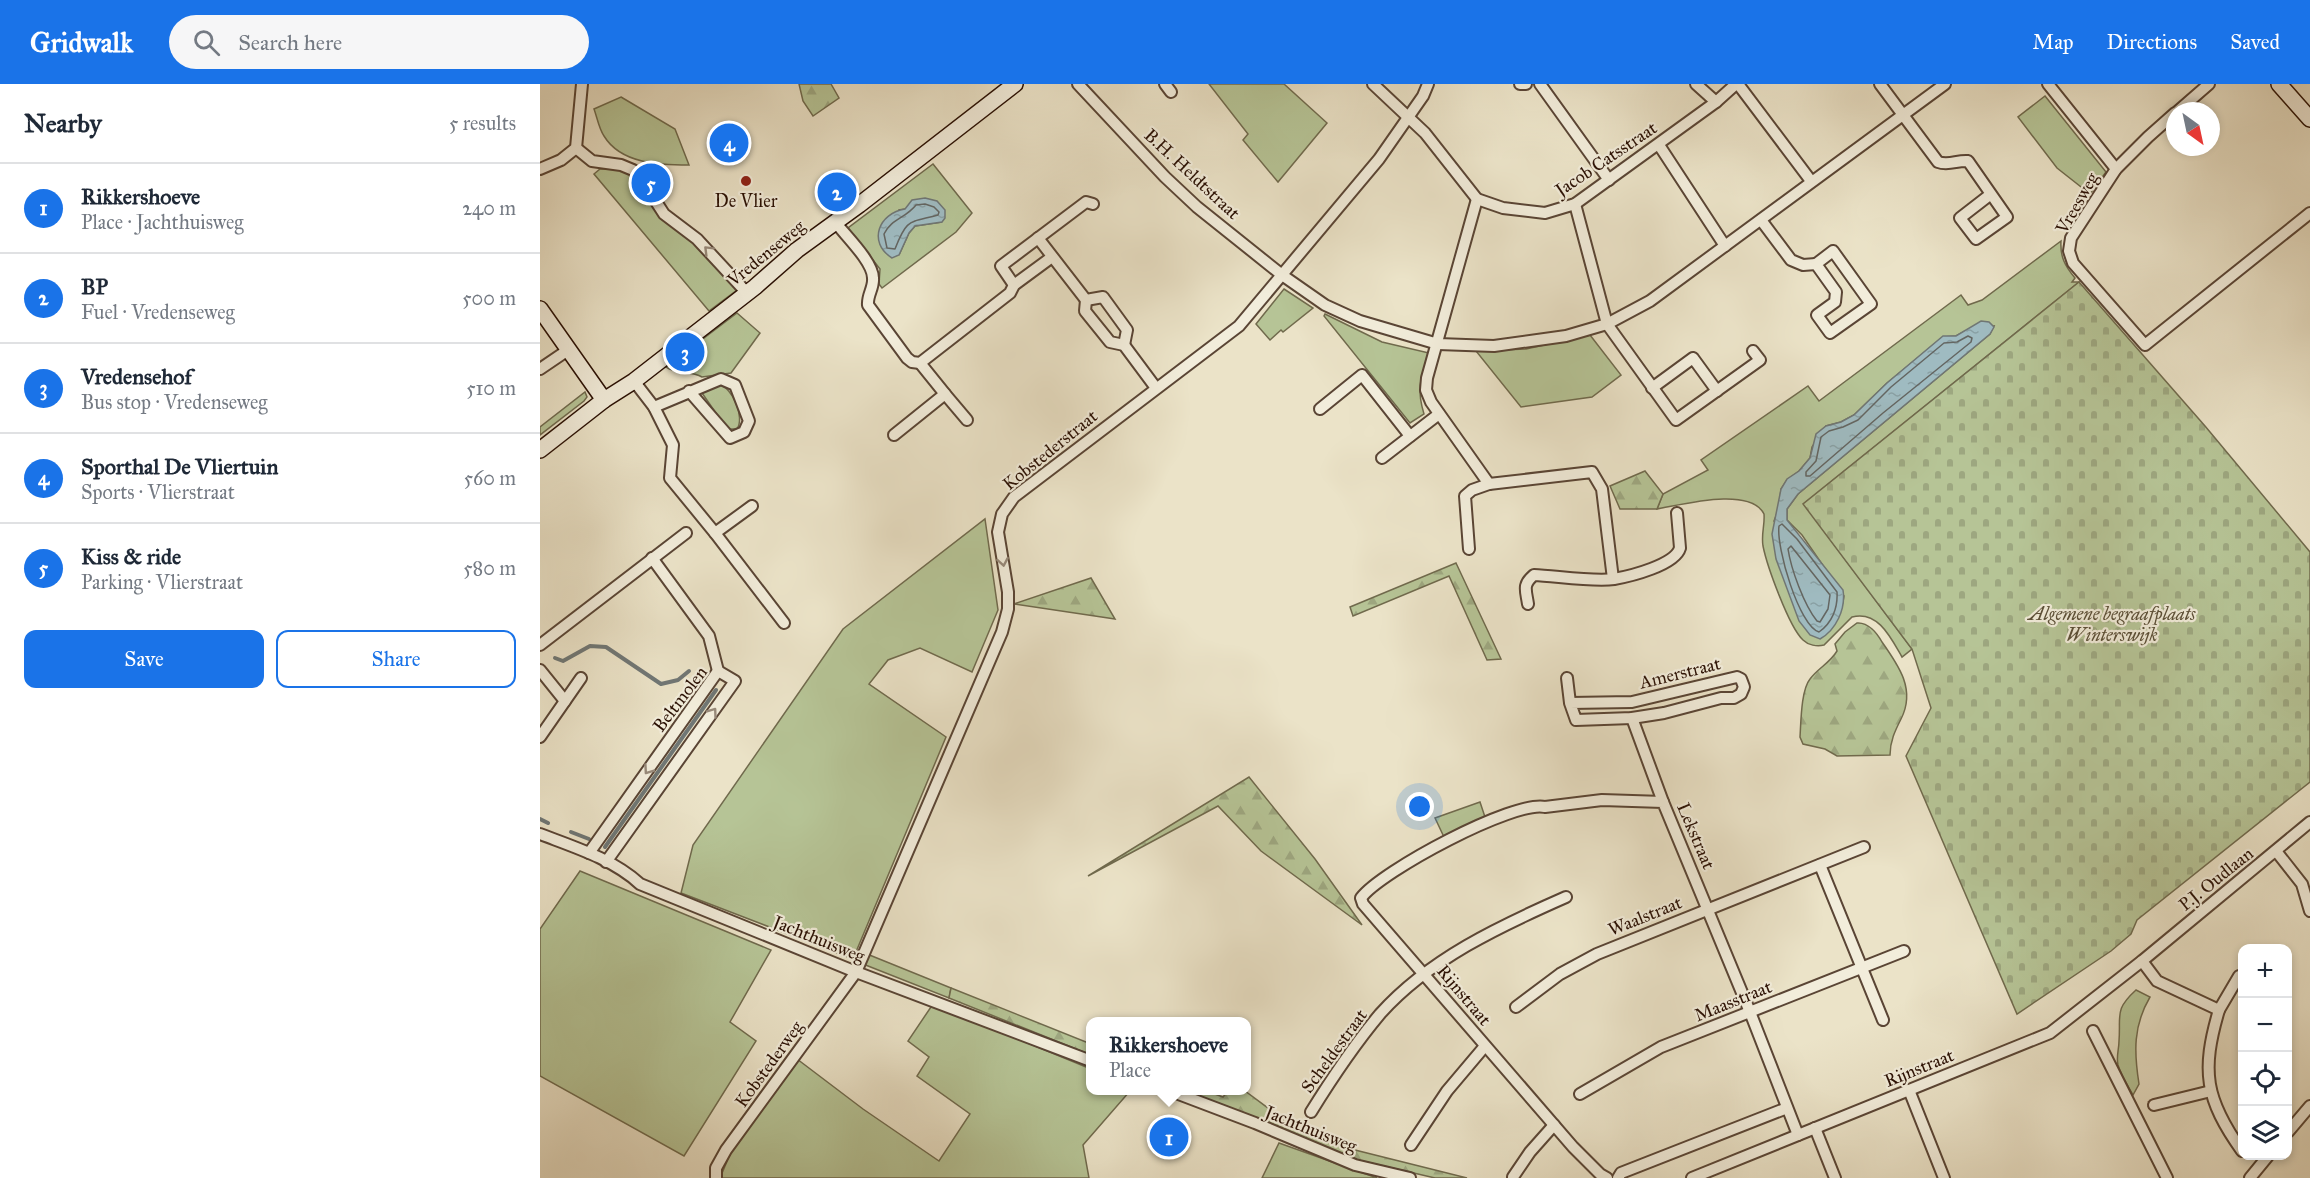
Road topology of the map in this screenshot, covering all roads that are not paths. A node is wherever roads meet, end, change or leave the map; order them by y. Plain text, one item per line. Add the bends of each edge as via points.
1 (582, 84) edge
2 (1015, 84) edge
3 (1095, 84) edge
4 (1372, 84) edge
5 (1428, 84) edge
6 (1520, 84) edge
7 (1526, 84) edge
8 (1540, 84) edge
9 (1696, 84) edge
10 (1737, 84) edge
11 (1880, 84) edge
12 (1945, 84) edge
13 (2048, 84) edge
14 (2209, 84) edge
15 (2279, 84) edge
16 (1082, 88) edge
17 (1716, 102) junction
18 (2188, 102) edge
19 (1903, 115) junction
20 (1409, 117) junction
21 (2310, 119) edge
22 (2166, 121) edge
23 (1659, 145) junction
24 (576, 148) junction
25 (540, 170) edge
26 (2116, 170) junction
27 (1609, 180) junction
28 (1811, 181) junction
29 (1991, 194) junction
30 (1477, 199) junction
31 (1093, 204) dead end
32 (1575, 204) junction
33 (2310, 213) edge
34 (1761, 220) junction
35 (836, 223) junction
36 (1038, 238) junction
37 (1725, 246) junction
38 (1052, 257) junction
39 (1816, 264) junction
40 (1282, 275) junction
41 (1014, 285) junction
42 (747, 293) junction
43 (1086, 300) junction
44 (540, 309) edge
45 (1607, 324) junction
46 (1438, 344) junction
47 (1124, 345) junction
48 (568, 350) junction
49 (1753, 351) dead end
50 (920, 363) junction
51 (540, 369) edge
52 (634, 381) junction
53 (1156, 388) junction
54 (1652, 388) junction
55 (689, 391) junction
56 (1717, 391) junction
57 (945, 394) junction
58 (604, 400) junction
59 (654, 407) junction
60 (1320, 409) dead end
61 (1439, 414) junction
62 (967, 420) dead end
63 (894, 435) dead end
64 (1410, 436) junction
65 (540, 450) edge
66 (1382, 458) dead end
67 (1489, 484) junction
68 (752, 506) dead end
69 (1677, 513) dead end
70 (686, 533) dead end
71 (715, 533) junction
72 (1469, 549) dead end
73 (652, 558) junction
74 (1613, 579) junction
75 (1528, 604) dead end
76 (784, 623) dead end
77 (540, 645) edge
78 (540, 670) edge
79 (718, 671) junction
80 (581, 678) dead end
81 (1567, 678) dead end
82 (565, 701) junction
83 (1570, 703) junction
84 (1632, 718) junction
85 (540, 737) edge
86 (1663, 802) junction
87 (2310, 822) edge
88 (540, 834) edge
89 (1864, 847) dead end
90 (2276, 850) junction
91 (589, 853) junction
92 (606, 862) junction
93 (1820, 865) junction
94 (1566, 897) dead end
95 (1708, 908) junction
96 (1369, 910) joint
97 (2310, 910) edge
98 (1904, 951) dead end
99 (2142, 961) junction
100 (1862, 967) junction
101 (856, 972) junction
102 (1425, 974) junction
103 (2238, 978) edge
104 (1516, 1007) dead end
105 (2219, 1010) junction
106 (1750, 1012) junction
107 (1883, 1020) dead end
108 (2092, 1031) dead end
109 (1485, 1046) junction
110 (1086, 1059) edge
111 (1909, 1090) junction
112 (2211, 1091) junction
113 (1581, 1094) dead end
114 (1181, 1095) edge
115 (2154, 1105) dead end
116 (2310, 1106) edge
117 (1787, 1108) junction
118 (1311, 1112) dead end
119 (1554, 1125) junction
120 (2292, 1127) edge
121 (1815, 1128) junction
122 (1798, 1135) junction
123 (1411, 1145) dead end
124 (2238, 1145) edge
125 (2252, 1160) edge
126 (2264, 1160) edge
127 (2258, 1167) junction
128 (1514, 1177) edge
129 (716, 1178) edge
130 (1410, 1178) edge
131 (1607, 1178) edge
132 (1618, 1178) edge
133 (1692, 1178) edge
134 (1835, 1178) edge
135 (1944, 1178) edge
136 (2167, 1178) edge
137 (2250, 1178) edge

1 - 24 street
2 - 35 main road, Vredenseweg
3 - 16 street, B.H. Heldtstraat
4 - 20 street
5 - 20 street, Kobstederstraat
6 - 7 street
8 - 27 street
9 - 17 street
10 - 17 street, Jacob Catsstraat
10 - 28 street
11 - 19 street
12 - 19 street, B.H. Heldtstraat
13 - 26 street
14 - 18 street, Vreesweg
15 - 21 main road
16 - 40 street, B.H. Heldtstraat via 1197,207
17 - 23 street, Jacob Catsstraat
19 - 28 street, B.H. Heldtstraat
19 - 29 street via 1938,162 1968,161
20 - 30 street
20 - 40 street, Kobstederstraat
22 - 26 street, Vreesweg
23 - 27 street, Jacob Catsstraat
23 - 37 street
24 - 25 street
42 -> 24 street via 697,239 664,214 633,170 592,161
26 - 33 street, Vreesweg via 2071,238 2069,251 2073,263 2145,345
27 - 32 street, Jacob Catsstraat
28 - 34 street, B.H. Heldtstraat
29 - 29 street via 2007,217 1976,239 1960,218
30 - 32 street, Jacob Catsstraat via 1503,208 1545,213
30 - 46 street
31 - 36 street via 1086,202
32 - 45 street
34 - 37 street, B.H. Heldtstraat
34 - 39 street via 1791,260 1803,265
35 - 42 main road, Vredenseweg
35 - 50 street via 873,270 868,305 907,358
36 - 38 street
36 - 41 street via 1001,266
37 - 45 street, B.H. Heldtstraat via 1650,301
38 - 41 street
38 - 43 street
39 - 39 street via 1836,292 1835,302 1817,315 1830,333 1871,304 1833,251
40 - 46 street, B.H. Heldtstraat via 1325,305 1360,321
40 - 53 street, Kobstederstraat via 1239,326
41 - 50 street via 1010,293
42 - 52 main road, Vredenseweg
43 - 47 street via 1085,311 1110,342
43 - 47 street via 1103,297 1127,330
44 - 48 main road
45 - 46 street, B.H. Heldtstraat via 1566,336 1503,345
45 - 54 street
46 - 61 street via 1426,390
47 - 53 street
48 - 51 street
48 - 58 main road
49 - 56 street via 1760,360
50 - 57 street
52 - 58 main road, Vredenseweg
52 - 59 street
53 -> 101 street, Kobstederstraat via 1014,497 1002,514 998,532 1008,592 1002,632
54 - 56 street via 1676,420
54 - 56 street via 1693,358
55 - 55 street via 721,379 735,385 749,421 744,432 730,438
55 - 59 street
57 - 62 street
57 - 63 street
58 - 65 main road, Vredenseweg
59 - 71 street via 674,445 670,478
60 - 64 street via 1362,375
61 - 64 street
61 - 67 street
64 - 66 street
67 - 72 street via 1472,489 1465,496
67 - 74 street via 1592,472 1602,489
68 - 71 street
69 - 74 street via 1679,553 1651,569
70 - 73 street
71 - 76 street
73 - 77 street
73 - 79 street via 709,636
74 - 75 street via 1534,575 1526,581
78 - 82 street
79 -> 91 street, Beltmolen
92 -> 79 street, Beltmolen via 735,681
80 - 82 street
81 - 83 street
82 - 85 street
83 - 84 street, Amerstraat via 1576,720
83 - 84 street, Amerstraat via 1632,702 1737,677 1744,684 1741,694 1734,698
84 - 86 street, Amerstraat
86 - 95 street, Lekstraat
86 - 96 street, Lekstraat via 1602,800 1538,806 1505,815 1454,837 1377,884 1361,897
87 - 90 street, P.J. Oudlaan
88 - 91 street, Jachthuisweg
89 - 93 street, Waalstraat
90 - 97 street via 2302,884
90 - 99 street, P.J. Oudlaan
91 - 92 street, Jachthuisweg
92 - 101 street, Jachthuisweg via 640,884
93 - 95 street, Waalstraat
93 - 100 street
94 - 102 street, Scheldestraat via 1504,925
95 - 104 street, Waalstraat via 1587,958
95 - 106 street, Lekstraat
96 - 102 street, Rijnstraat
98 - 100 street, Maasstraat
99 - 105 street via 2157,981
99 - 111 street, Rijnstraat via 2050,1033
100 - 106 street, Maasstraat
100 - 107 street
101 - 110 street, Jachthuisweg
101 - 129 street, Kobstederweg via 726,1150 716,1168
102 - 109 street, Rijnstraat
102 - 118 street, Scheldestraat via 1382,1013 1342,1062
103 - 105 street
105 - 112 street via 2210,1042
106 - 113 street, Maasstraat via 1661,1047
106 - 117 street, Lekstraat
108 - 136 street
109 - 119 street, Rijnstraat
109 - 123 street
111 - 121 street, Rijnstraat
111 - 135 street
112 - 115 street
112 - 124 street via 2223,1124
114 - 130 street, Jachthuisweg via 1355,1165
116 - 120 street
117 - 122 street, Lekstraat
117 - 132 street via 1621,1173
119 - 128 street
119 - 131 street, Rijnstraat
121 - 122 street, Rijnstraat
121 - 134 street
122 - 133 street, Rijnstraat
125 - 127 street
126 - 127 street
127 - 137 street

